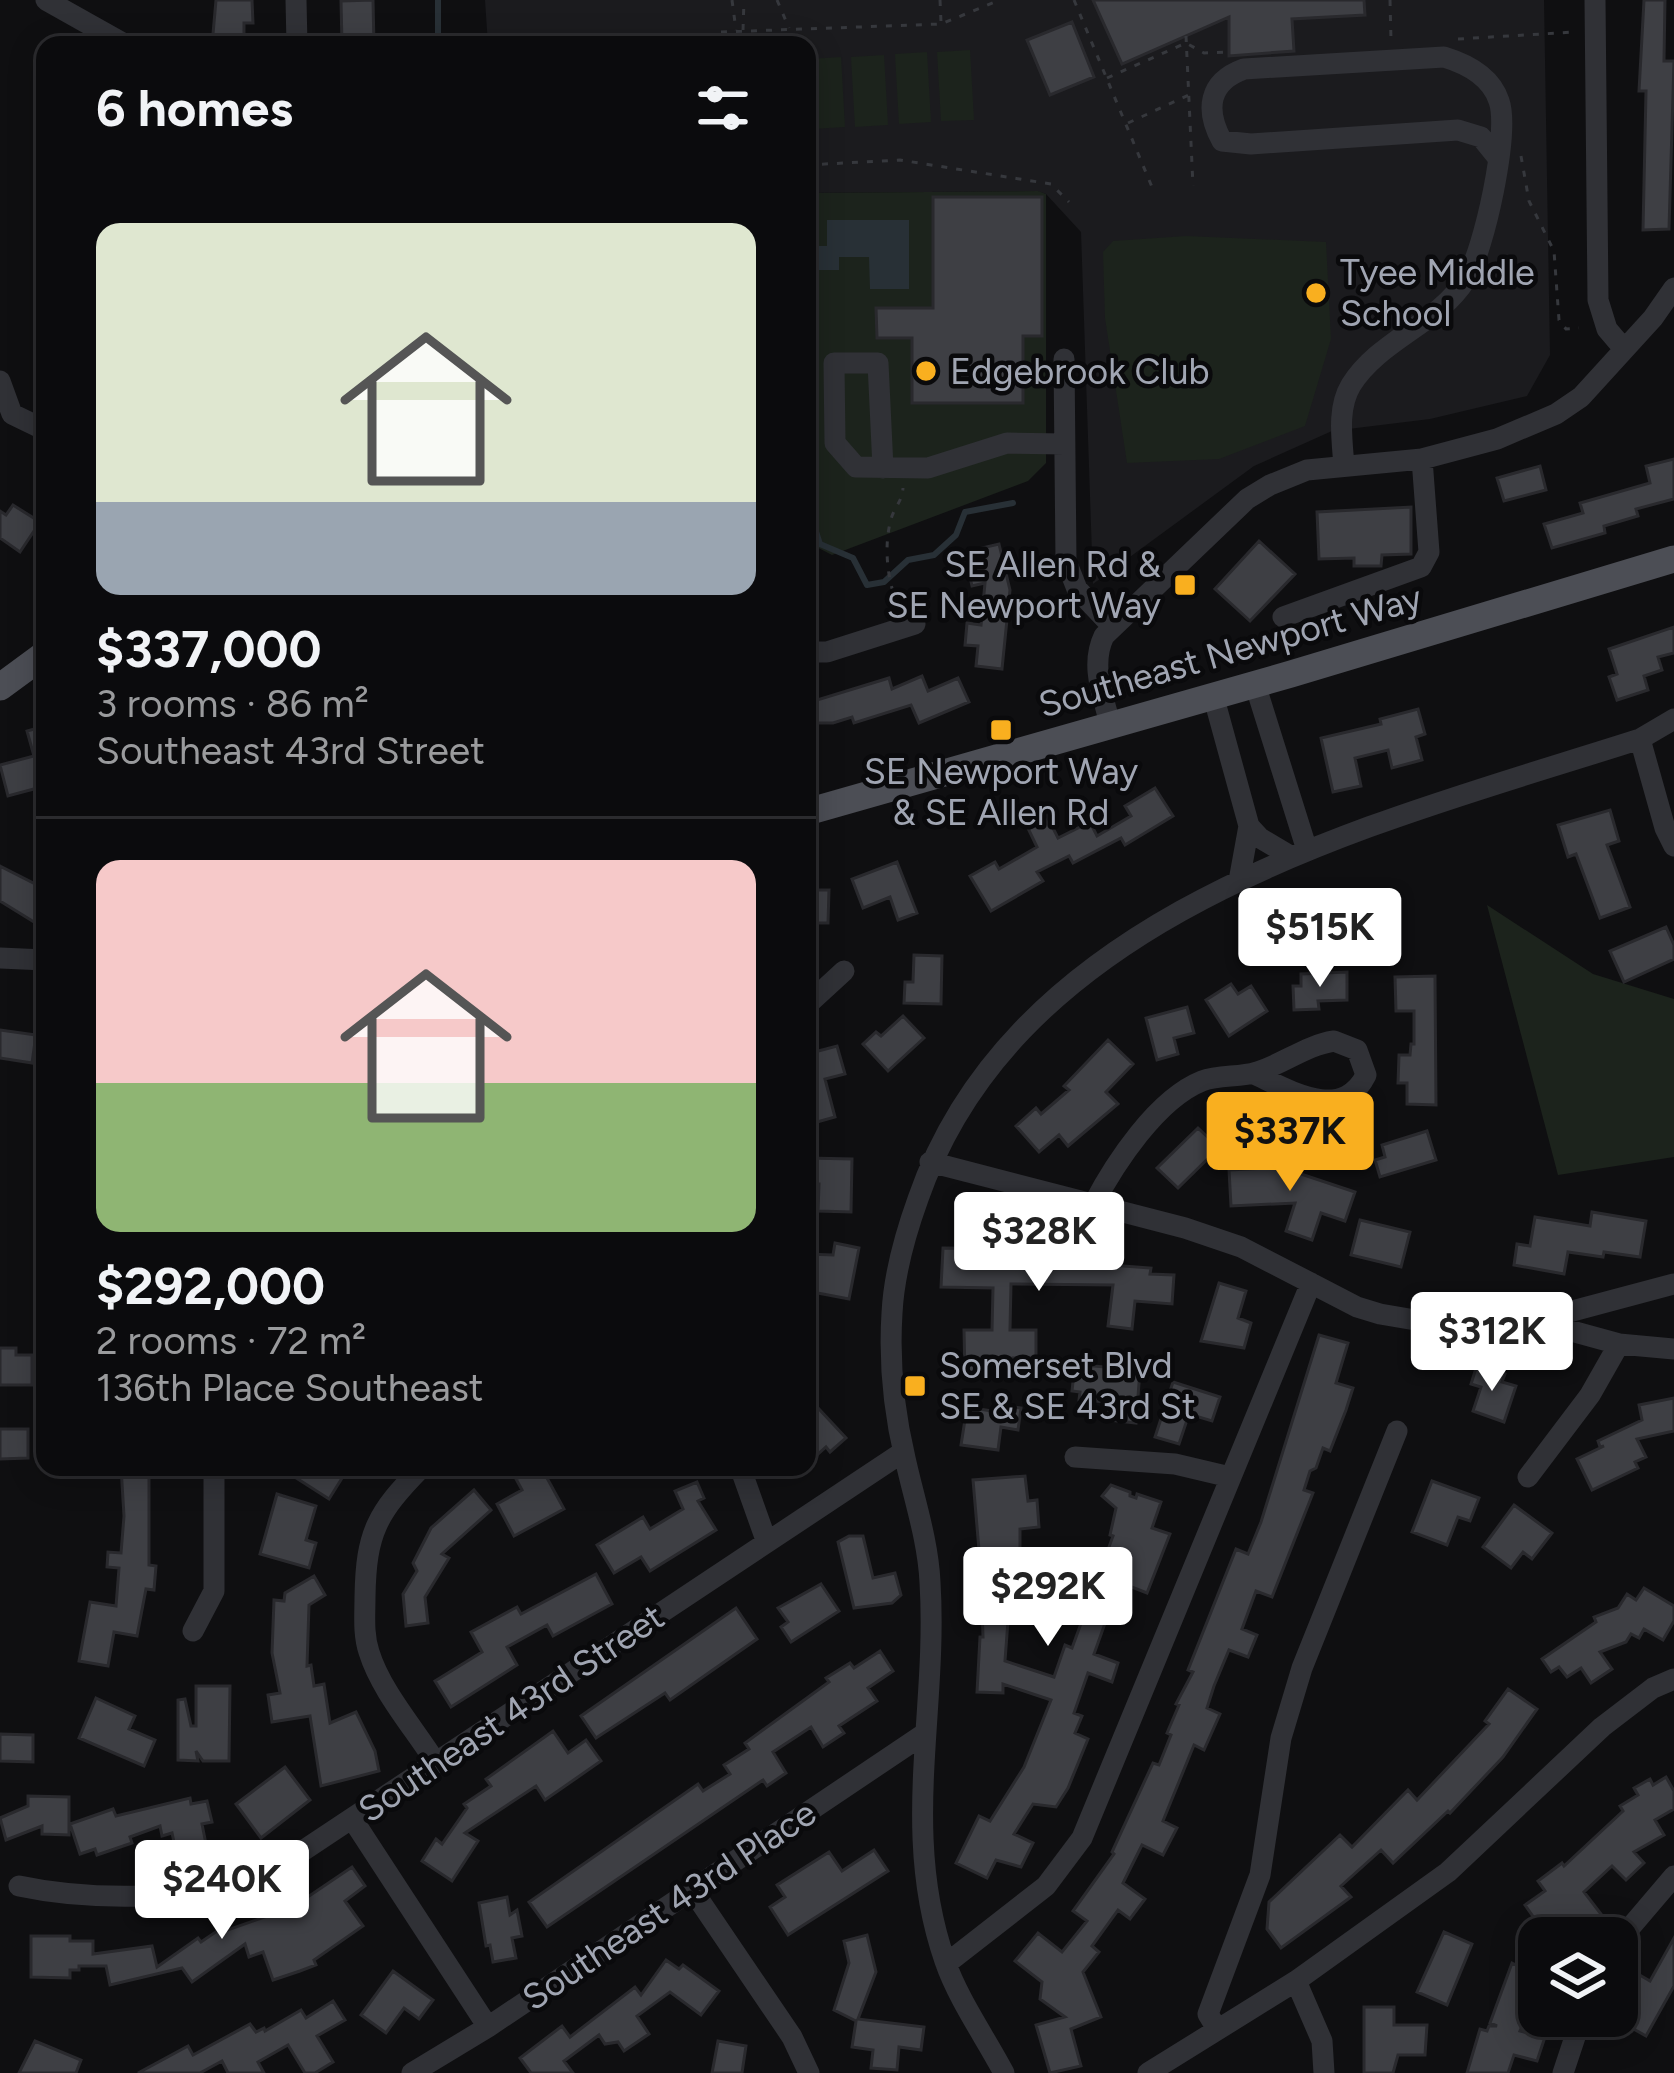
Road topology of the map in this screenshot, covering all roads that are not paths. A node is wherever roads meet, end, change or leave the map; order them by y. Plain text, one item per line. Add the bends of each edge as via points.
1 (46, 0) edge
2 (296, 0) edge
3 (1594, 0) edge
4 (110, 36) edge
5 (297, 36) edge
6 (1498, 158) junction
7 (1674, 288) edge
8 (1624, 349) junction
9 (1064, 359) dead end
10 (0, 381) edge
11 (36, 426) edge
12 (1064, 444) junction
13 (1422, 459) junction
14 (1344, 466) junction
15 (891, 469) junction
16 (1674, 559) edge
17 (1283, 617) dead end
18 (915, 624) dead end
19 (1112, 626) junction
20 (816, 652) edge
21 (36, 661) edge
22 (1255, 684) junction
23 (0, 687) edge
24 (1213, 695) junction
25 (1674, 719) edge
26 (1110, 724) junction
27 (1640, 739) junction
28 (816, 809) edge
29 (1249, 826) junction
30 (1674, 846) edge
31 (1300, 853) junction
32 (1239, 881) junction
33 (0, 958) edge
34 (36, 960) edge
35 (844, 971) dead end
36 (816, 997) edge
37 (1254, 1074) junction
38 (930, 1162) junction
39 (1093, 1204) junction
40 (1311, 1283) junction
41 (1674, 1284) edge
42 (1535, 1321) junction
43 (1619, 1344) junction
44 (1674, 1349) edge
45 (1397, 1431) dead end
46 (903, 1452) junction
47 (1075, 1457) dead end
48 (214, 1476) edge
49 (413, 1476) edge
50 (743, 1476) edge
51 (1528, 1477) dead end
52 (1230, 1478) junction
53 (766, 1540) junction
54 (193, 1631) dead end
55 (1674, 1679) edge
56 (924, 1734) junction
57 (436, 1763) junction
58 (353, 1820) junction
59 (1674, 1876) edge
60 (19, 1886) dead end
61 (691, 1888) junction
62 (1638, 1918) edge
63 (946, 1964) junction
64 (1296, 1981) junction
65 (488, 2026) junction
66 (1217, 2029) junction
67 (1575, 2037) edge
68 (412, 2073) edge
69 (809, 2073) edge
70 (1004, 2073) edge
71 (1148, 2073) edge
72 (1324, 2073) edge
73 (1563, 2073) edge

1 - 4 street
2 - 5 street
3 - 8 street via 1598,299 1606,328
6 - 6 street via 1499,98 1468,64 1444,57 1244,69 1212,96 1210,118 1222,141 1458,130 1481,136
6 - 14 street via 1466,280 1351,385 1342,412
7 - 8 street
8 - 13 street via 1556,414
9 - 12 street
10 - 11 street via 12,414
12 - 15 street via 1007,443 928,469
12 - 19 street via 1070,576
13 - 14 street
13 - 17 street via 1429,552 1421,568
14 - 19 street via 1289,476 1247,499
15 - 15 street via 856,467 835,442 834,363 878,363
16 - 22 main road, Southeast Newport Way
18 - 20 street
19 - 26 street via 1098,658
21 - 23 main road
22 - 24 main road, Southeast Newport Way
22 - 31 street
24 - 26 main road, Southeast Newport Way
24 - 29 street
25 - 27 street
26 - 28 main road, Southeast Newport Way
27 - 30 street
27 - 31 street
29 - 31 street
29 - 32 street
31 - 32 street
32 - 38 street via 1116,951 1035,1016 961,1104
33 - 34 street
35 - 36 street
37 - 37 street via 1322,1100 1351,1096 1366,1075 1358,1050 1334,1041
37 - 39 street via 1185,1090 1121,1157
38 - 39 street
38 - 46 street via 892,1310
39 - 40 street via 1241,1247
40 - 42 street via 1403,1319
40 - 52 street
41 - 42 street
42 - 43 street
43 - 44 street
43 - 51 street
45 - 66 street via 1302,1668 1281,1738 1260,1875 1208,2014
46 - 53 street, Southeast 43rd Street
46 - 56 street via 929,1567 933,1657
47 - 52 street via 1175,1464
48 - 54 street via 214,1592
49 - 57 street via 374,1526 364,1627 378,1672
50 - 53 street
52 - 63 street via 1082,1838 1046,1886
53 - 57 street, Southeast 43rd Street
55 - 64 street via 1602,1727 1448,1872
56 - 61 street, Southeast 43rd Place
56 - 63 street via 924,1870
57 - 58 street, Southeast 43rd Street
58 - 60 street, Southeast 43rd Street via 265,1876 212,1892 57,1894
58 - 65 street
59 - 62 street
61 - 65 street, Southeast 43rd Place
61 - 69 street
63 - 70 street
64 - 66 street
64 - 72 street via 1322,2041
65 - 68 street, Southeast 43rd Place
66 - 71 street
67 - 73 street

